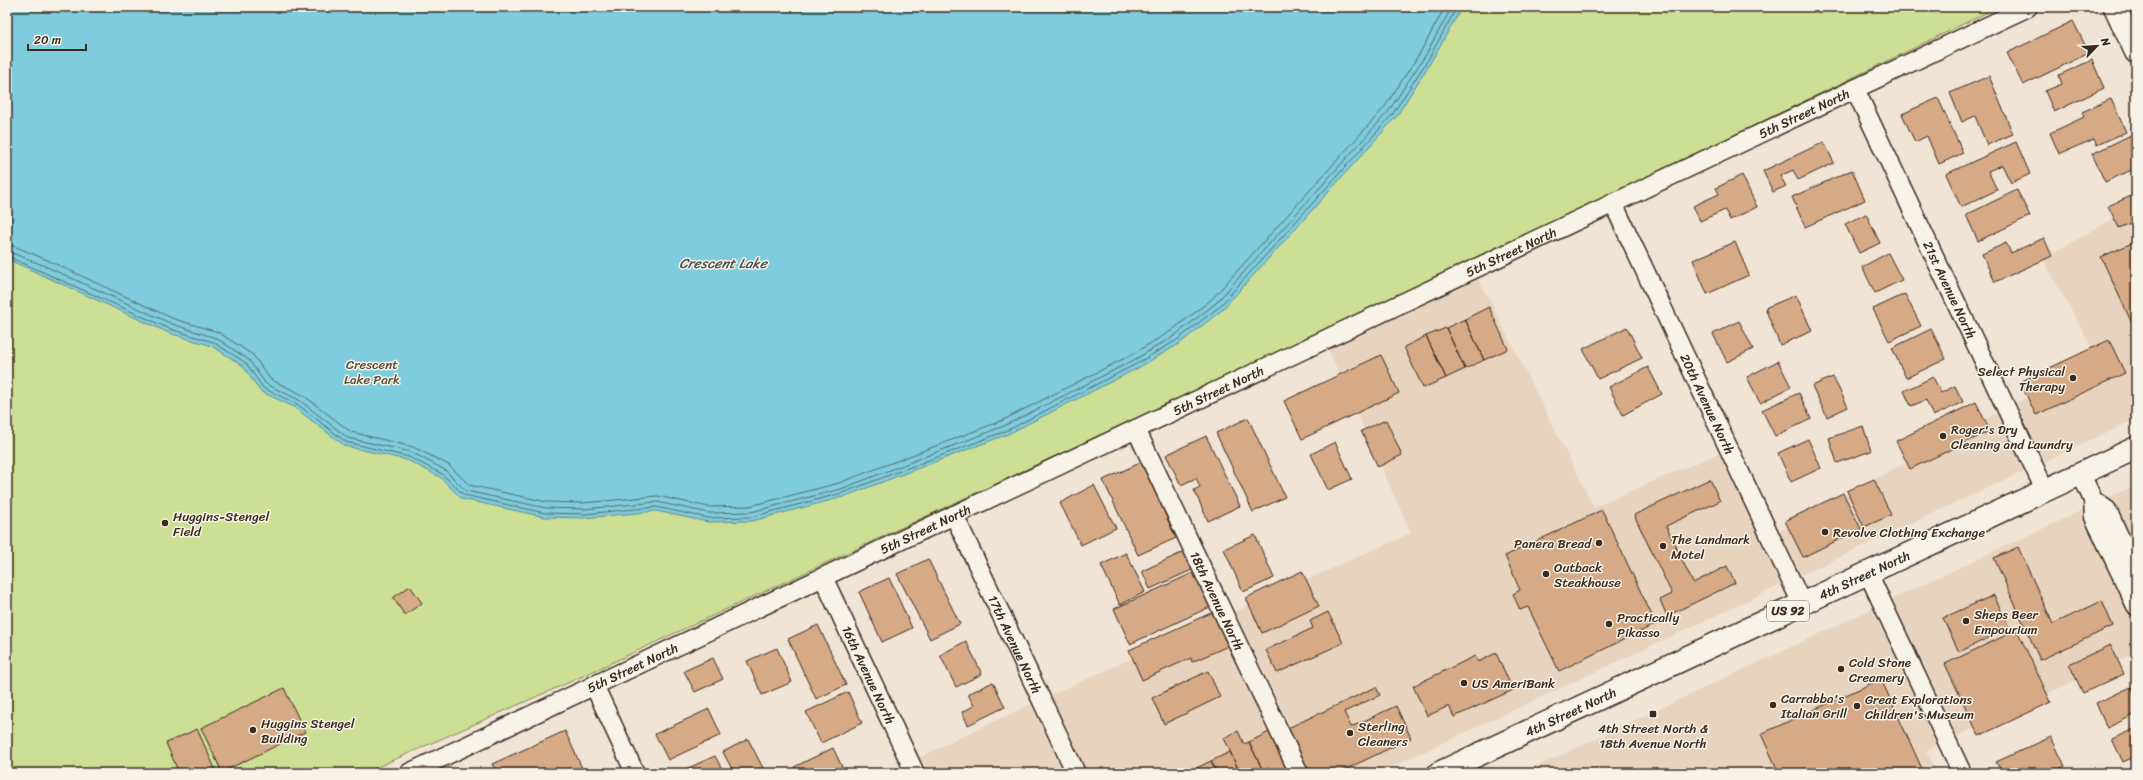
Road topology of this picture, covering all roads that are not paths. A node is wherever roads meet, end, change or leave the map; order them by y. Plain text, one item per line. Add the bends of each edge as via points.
1 (2028, 7) edge
2 (2115, 7) edge
3 (2136, 52) edge
4 (1855, 89) junction
5 (1613, 203) junction
6 (1136, 429) junction
7 (2136, 448) edge
8 (2081, 474) junction
9 (2045, 490) junction
10 (2093, 500) junction
11 (954, 515) junction
12 (2136, 572) edge
13 (1868, 573) junction
14 (823, 577) junction
15 (1802, 604) junction
16 (2136, 606) edge
17 (594, 686) junction
18 (408, 773) edge
19 (635, 773) edge
20 (915, 773) edge
21 (1076, 773) edge
22 (1299, 773) edge
23 (1439, 773) edge
24 (1962, 773) edge

1 - 4 street, 5th Street North
2 - 3 main road
4 - 5 street, 5th Street North
4 - 9 street, 21st Avenue North
5 - 6 street, 5th Street North
5 - 15 street, 20th Avenue North
6 - 11 street, 5th Street North
6 - 22 street, 18th Avenue North
7 - 8 main road, 4th Street North / US 92
8 - 9 main road, 4th Street North / US 92
8 - 10 street
9 - 13 main road, 4th Street North / US 92
10 - 12 street via 2107,510
10 - 16 street via 2094,517
11 - 14 street, 5th Street North
11 - 21 street, 17th Avenue North
13 - 15 main road, 4th Street North / US 92
13 - 24 street
14 - 17 street, 5th Street North
14 - 20 street, 16th Avenue North
15 - 23 main road, 4th Street North / US 92
17 - 18 street, 5th Street North
17 - 19 street

